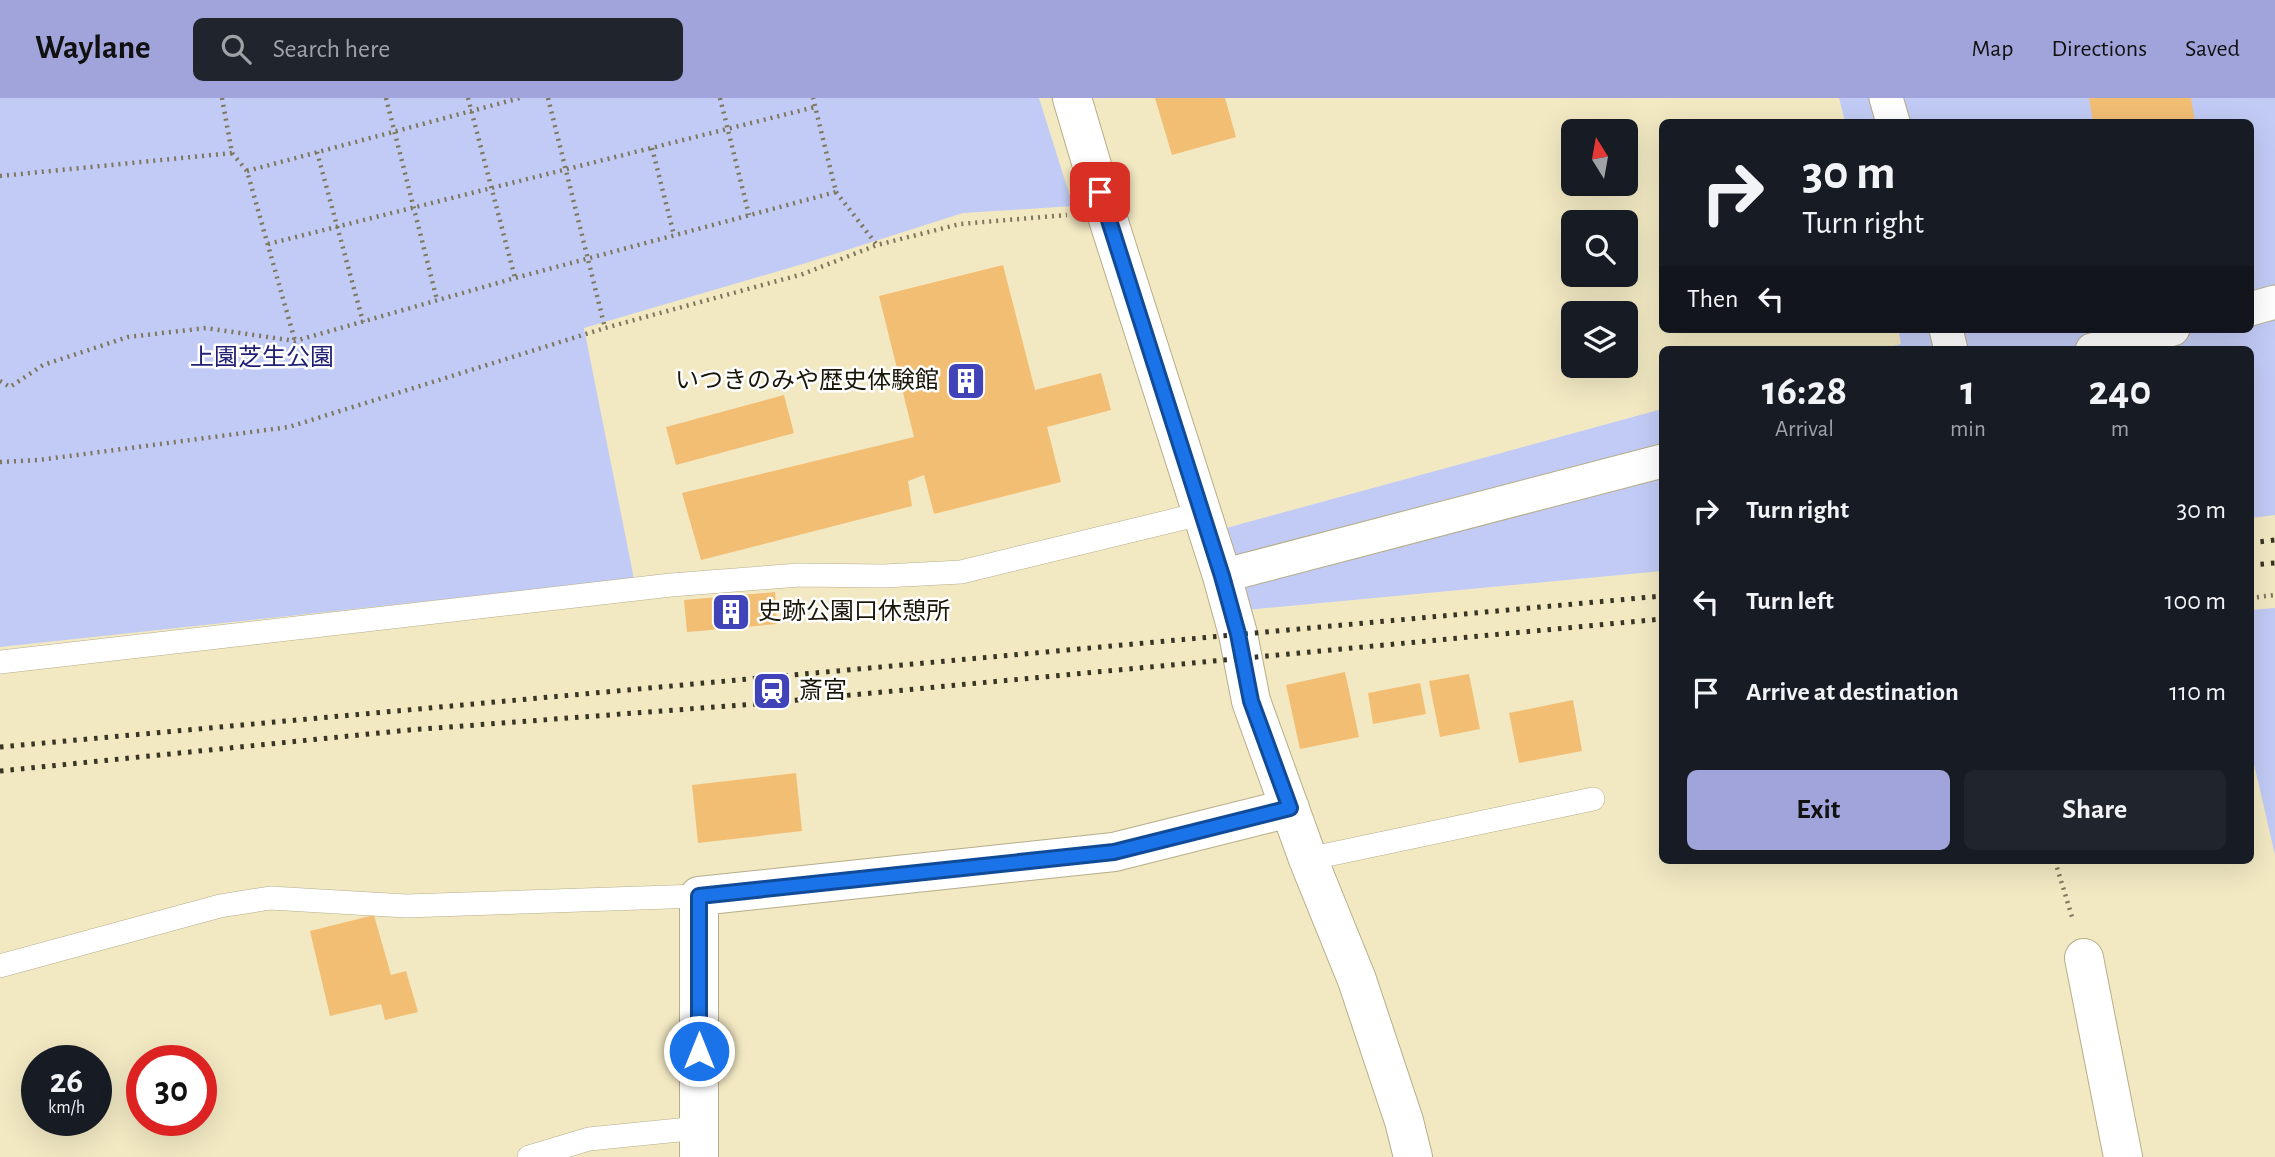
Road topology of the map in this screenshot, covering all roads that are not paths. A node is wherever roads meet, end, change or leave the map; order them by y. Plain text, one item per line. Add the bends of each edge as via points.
1 (1072, 98) edge
2 (1886, 98) edge
3 (1892, 119) edge
4 (2275, 302) edge
5 (2254, 308) edge
6 (2158, 333) edge
7 (2107, 346) edge
8 (1659, 462) edge
9 (1200, 514) junction
10 (1222, 576) junction
11 (0, 662) edge
12 (1593, 799) dead end
13 (1290, 808) junction
14 (1308, 859) junction
15 (699, 896) junction
16 (2084, 958) road end
17 (0, 966) edge
18 (699, 1142) edge
19 (529, 1157) edge
20 (1413, 1157) edge
21 (2123, 1157) edge

1 - 9 street
2 - 3 street
4 - 5 street
6 - 7 street
8 - 10 street
9 - 10 street
9 - 11 lane via 961,572 799,575 671,585
10 - 13 street via 1251,701
12 - 14 lane
13 - 14 street
13 - 15 street via 1114,852
14 - 20 street via 1357,980
15 - 17 lane via 406,906 270,898 220,906
15 - 18 street
16 - 21 street
18 - 19 lane via 589,1139

